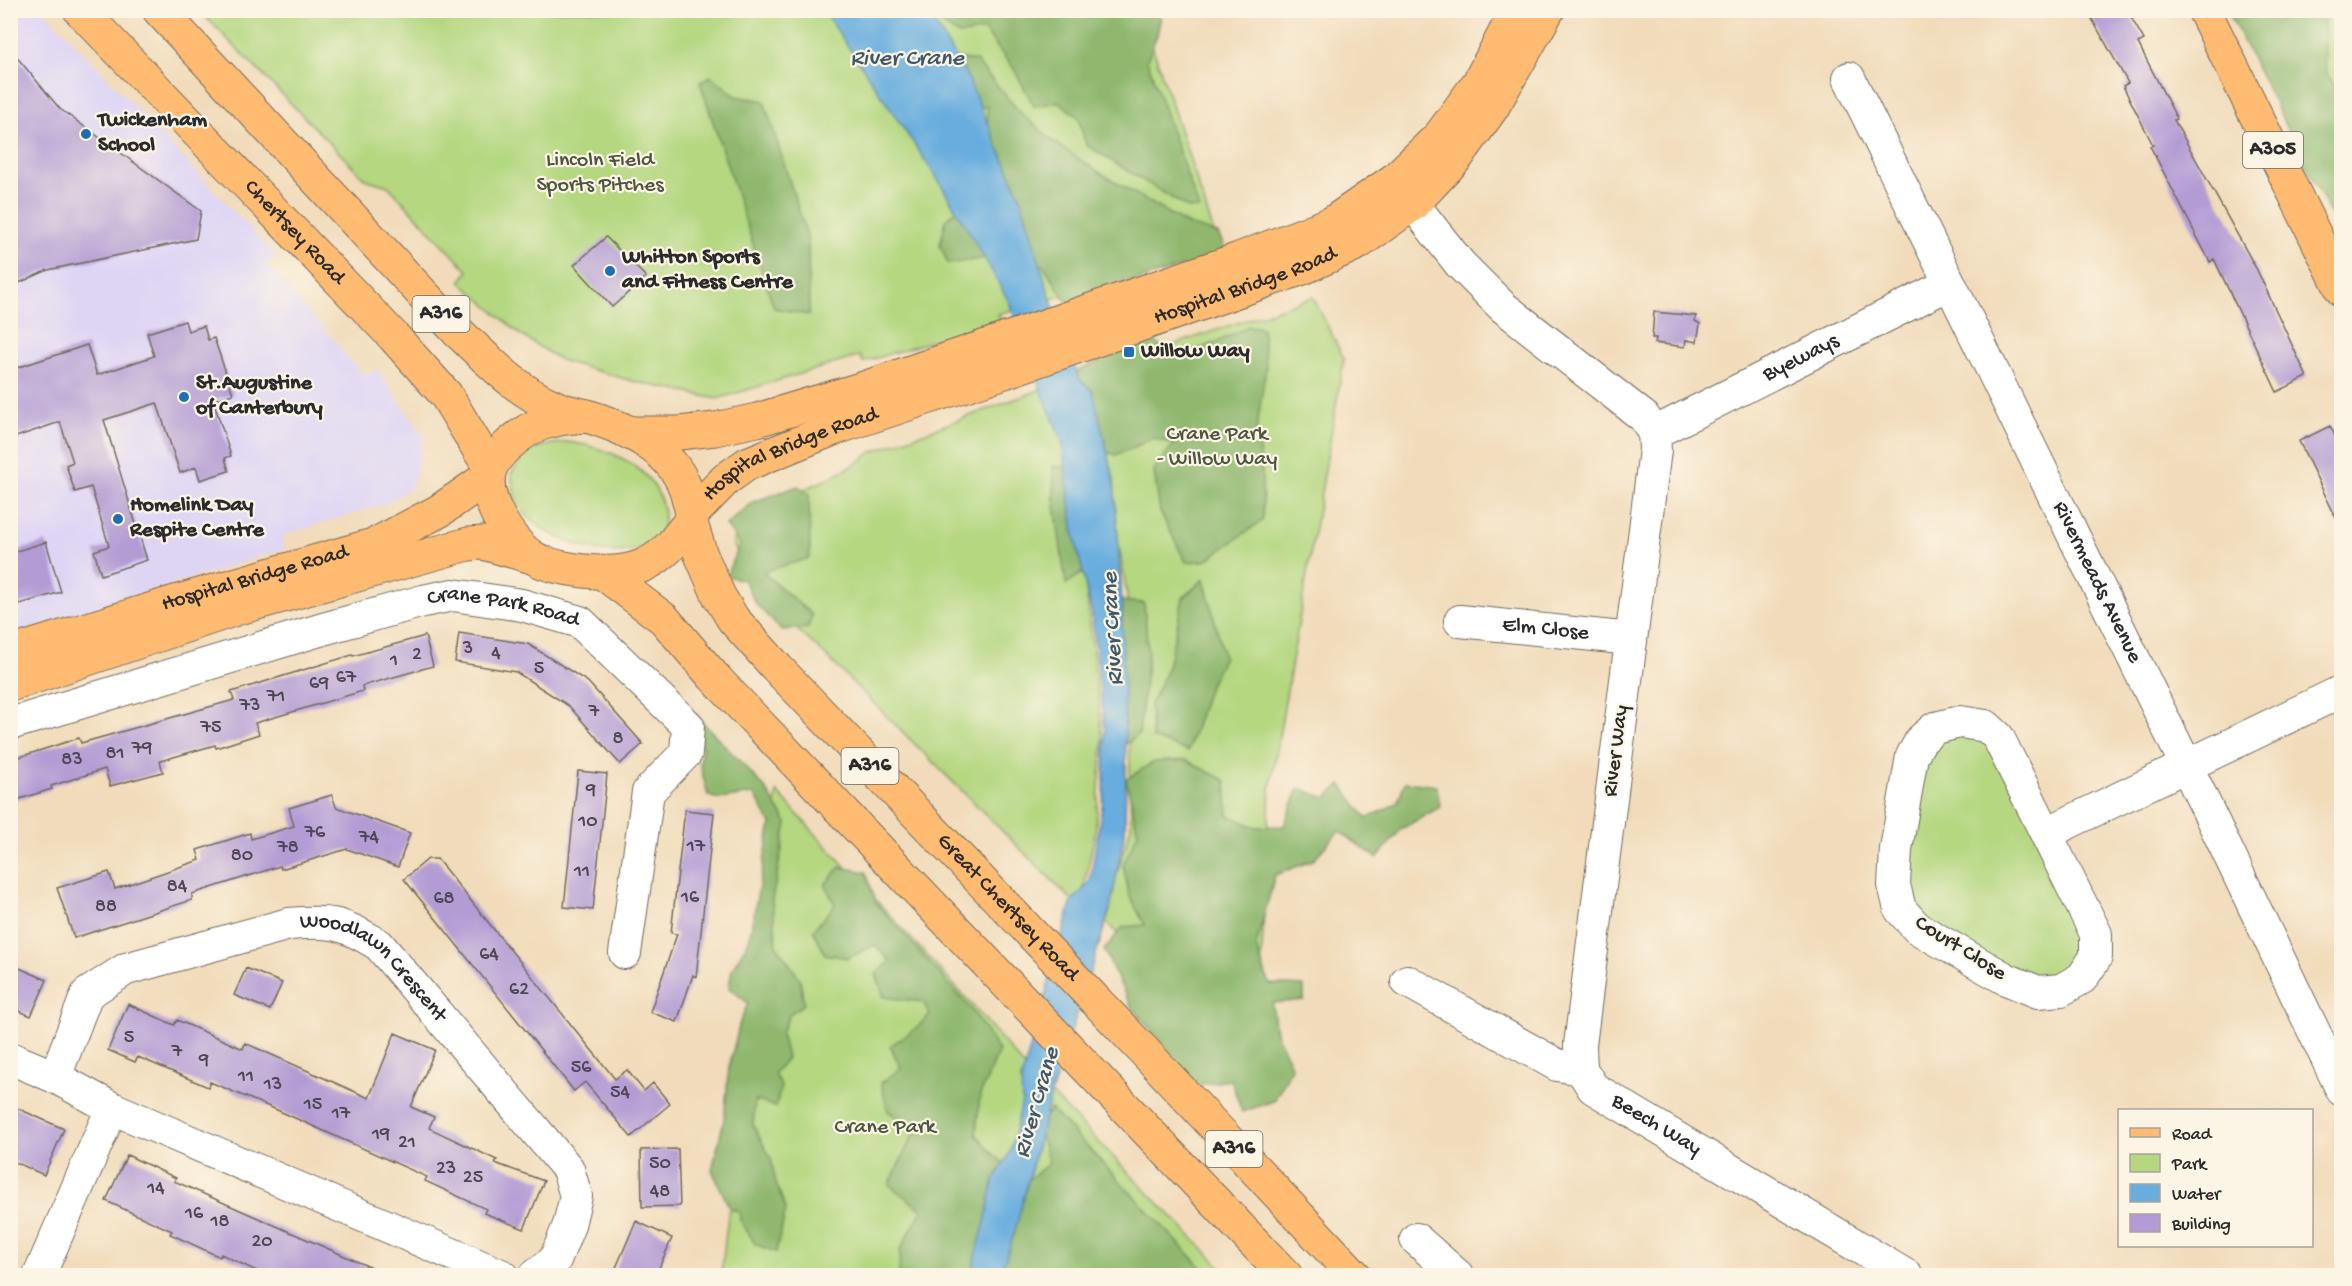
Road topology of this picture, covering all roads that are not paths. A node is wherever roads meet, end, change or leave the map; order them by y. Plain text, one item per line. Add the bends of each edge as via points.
1 (80, 10) edge
2 (159, 10) edge
3 (1518, 10) edge
4 (1548, 10) edge
5 (2204, 10) edge
6 (1849, 78) dead end
7 (1404, 192) junction
8 (1949, 284) junction
9 (2342, 290) edge
10 (989, 362) junction
11 (587, 416) junction
12 (630, 433) junction
13 (1654, 433) junction
14 (489, 472) junction
15 (691, 517) junction
16 (532, 557) junction
17 (603, 573) junction
18 (308, 575) junction
19 (1460, 621) dead end
20 (323, 629) junction
21 (1631, 639) junction
22 (10, 653) edge
23 (10, 685) edge
24 (2342, 691) edge
25 (10, 724) edge
26 (2187, 767) junction
27 (2047, 833) junction
28 (625, 952) dead end
29 (1407, 981) dead end
30 (10, 1058) edge
31 (1581, 1069) junction
32 (55, 1077) junction
33 (2342, 1090) edge
34 (112, 1108) junction
35 (1416, 1239) dead end
36 (39, 1275) edge
37 (503, 1275) edge
38 (535, 1275) edge
39 (1286, 1275) edge
40 (1355, 1275) edge
41 (1458, 1275) edge
42 (1907, 1275) edge

1 - 14 main road, Chertsey Road / A316 via 446,395
2 - 11 main road, A316 via 459,333 525,391 557,408
3 - 7 main road, Hospital Bridge Road via 1473,91
4 - 7 main road, Hospital Bridge Road via 1492,108 1456,157
5 - 9 main road, A305
6 - 8 street, Rivermeads Avenue
7 - 10 main road, Hospital Bridge Road via 1332,223 1244,273
7 - 13 street via 1461,264 1503,307 1644,417
8 - 13 street, Byeways
8 - 26 street, Rivermeads Avenue
10 - 12 main road, Hospital Bridge Road via 864,388 735,425 679,433
10 - 15 main road, Hospital Bridge Road via 747,464 726,479
11 - 12 main road, A316
11 - 14 main road, A316 via 560,418 534,426 501,452
12 - 15 main road, A316 via 657,450 674,467 686,487
13 - 21 street, River Way
14 - 16 main road, A316 via 493,507 512,537
14 - 18 main road, Hospital Bridge Road via 439,511
15 - 17 main road, A316 via 671,547 642,566
15 - 40 main road, Great Chertsey Road / A316 via 711,578 733,619
16 - 17 main road, A316
16 - 18 main road, Hospital Bridge Road via 483,543 468,544
17 - 39 main road, A316 via 664,619 713,676
18 - 20 street, Hospital Bridge Road
18 - 22 main road, Hospital Bridge Road
18 - 23 main road, Hospital Bridge Road
19 - 21 street, Elm Close
20 - 25 street
20 - 28 street, Crane Park Road via 453,595 522,605 580,622 688,726 686,753 648,792
21 - 31 street, River Way via 1580,1045
24 - 26 street
26 - 27 street
26 - 33 street, Rivermeads Avenue
27 - 27 street, Court Close via 2096,934 2096,957 2082,978 2061,990 2038,992 2006,979 1917,928 1900,909 1894,885 1896,849 1912,756 1921,740 1935,728 1960,722 1986,726 1992,731
29 - 31 street via 1557,1065
30 - 32 street
31 - 42 street, Beech Way via 1593,1088
32 - 34 street
32 - 38 street, Woodlawn Crescent via 87,994 126,969 289,924 317,921 348,926 379,945 568,1169 576,1196 569,1225 555,1260
34 - 36 street
34 - 37 street
35 - 41 street

